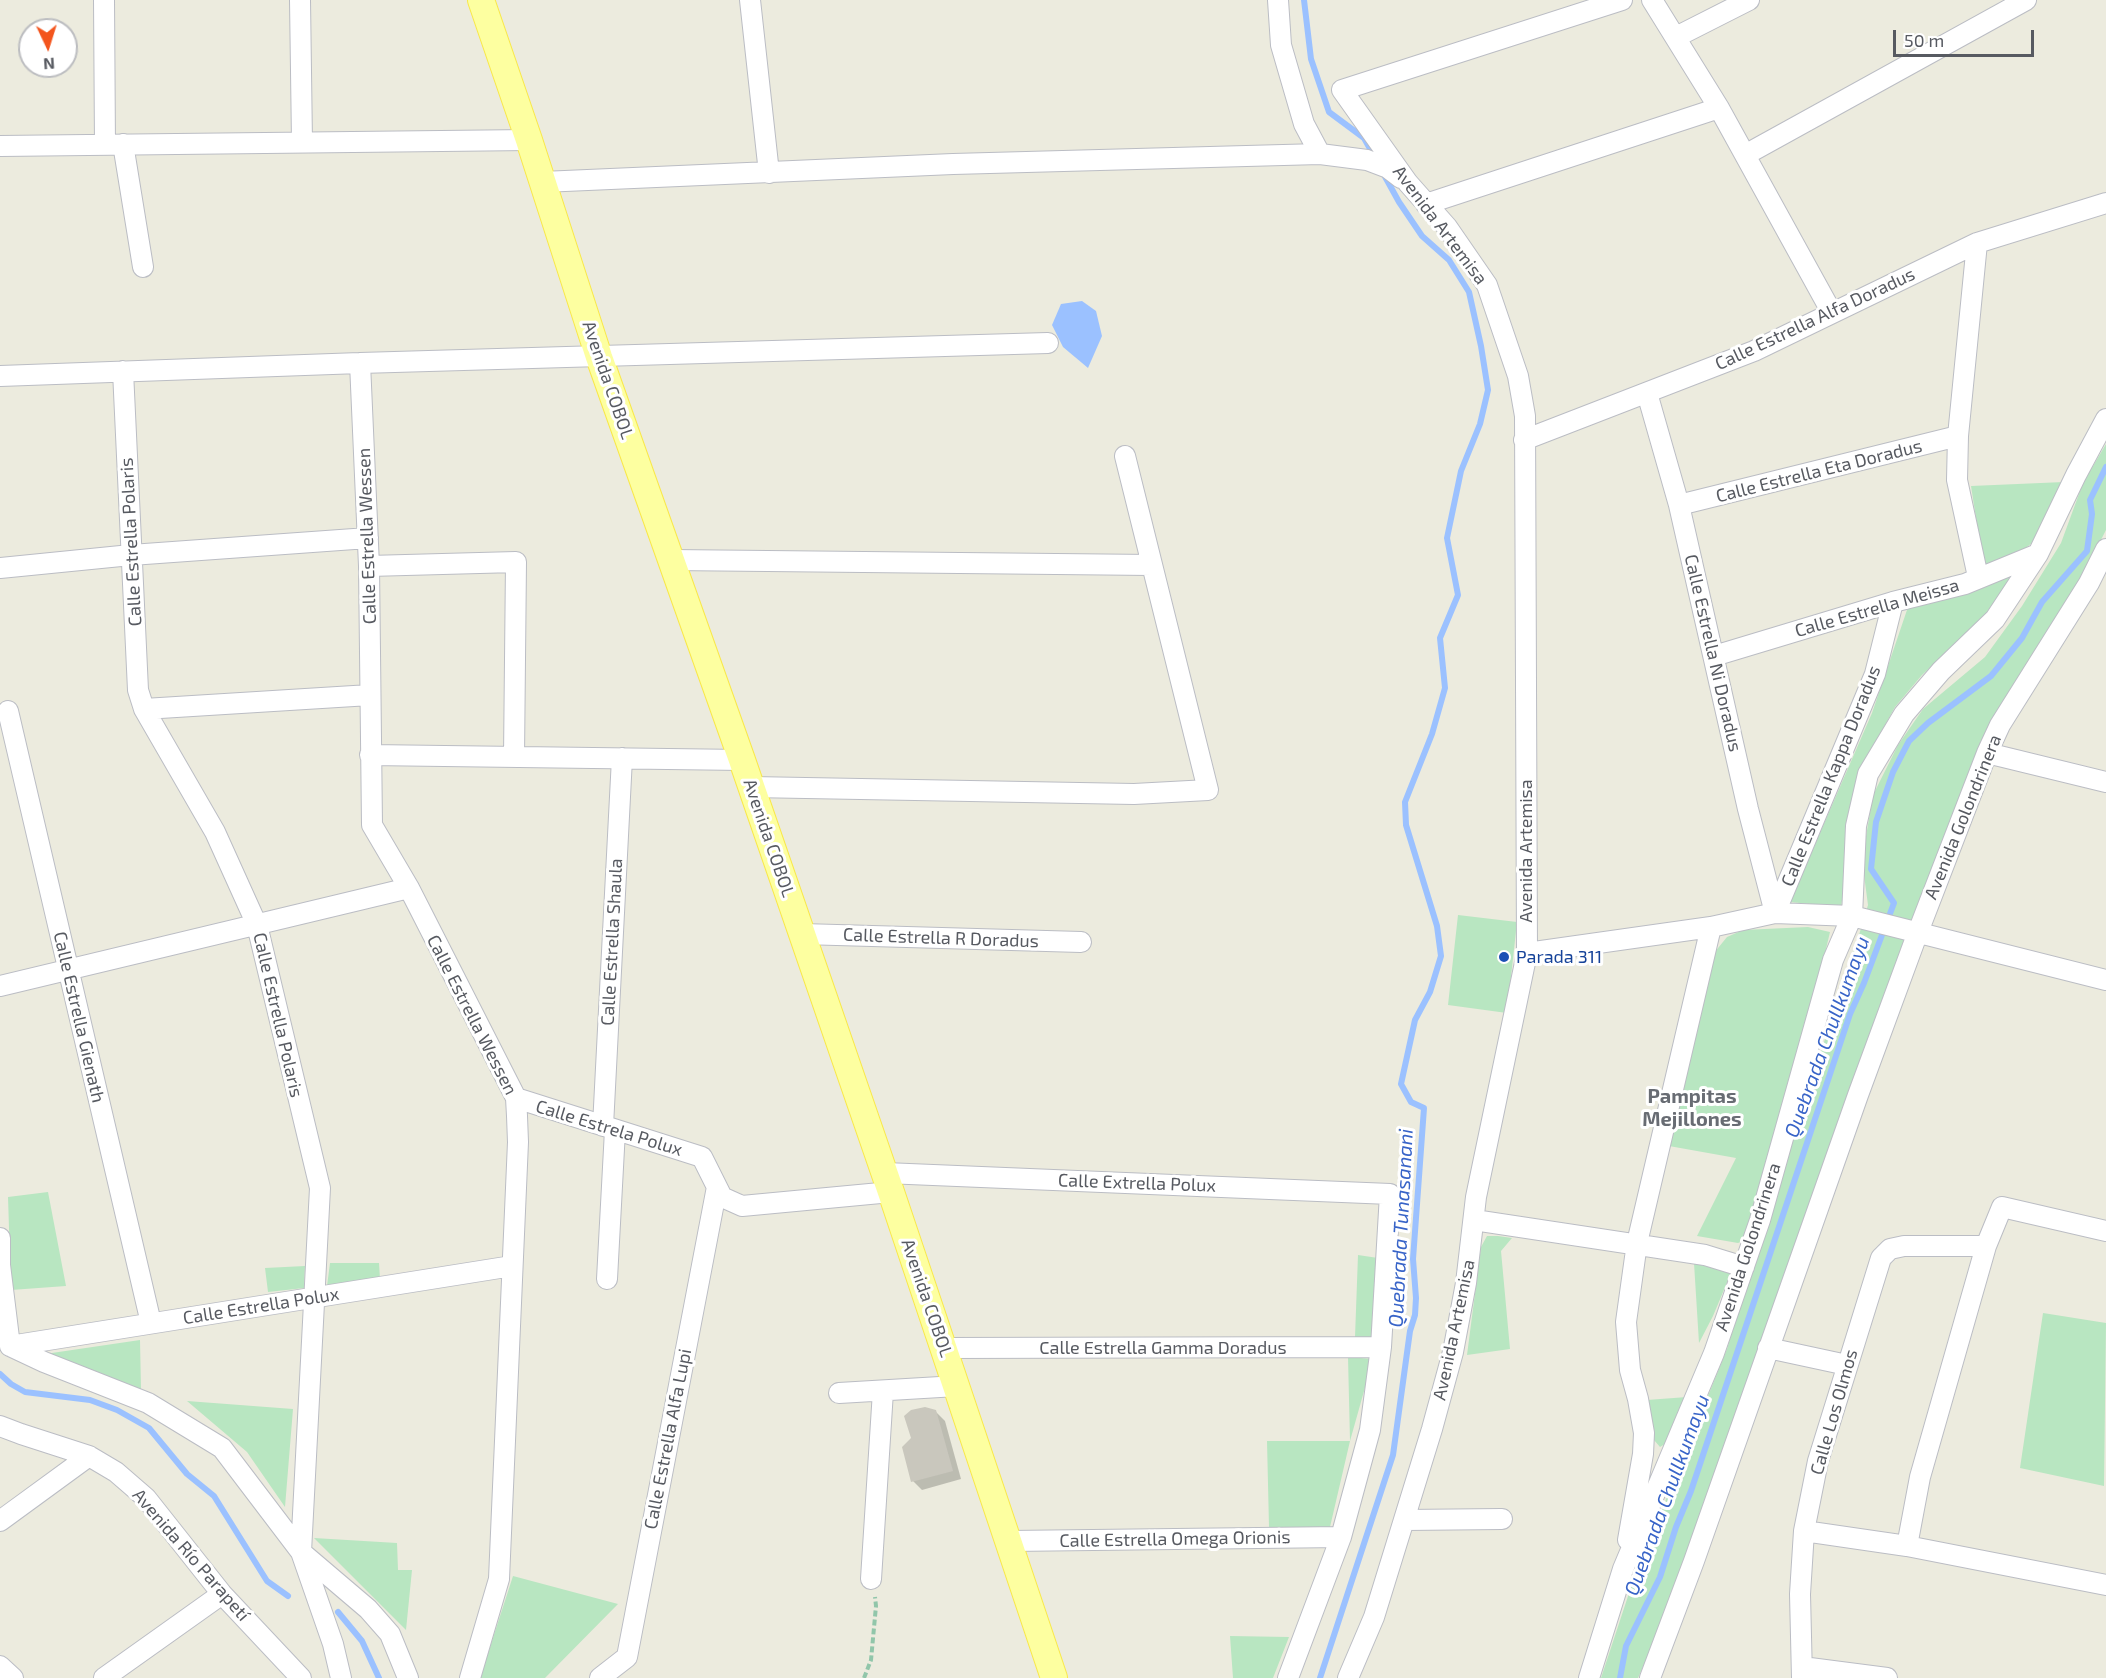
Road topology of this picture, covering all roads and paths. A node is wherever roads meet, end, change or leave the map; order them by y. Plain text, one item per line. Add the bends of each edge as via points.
1 (104, 0) edge
2 (300, 0) edge
3 (480, 0) edge
4 (750, 0) edge
5 (1278, 0) edge
6 (1622, 0) edge
7 (1652, 0) edge
8 (1749, 0) edge
9 (2026, 0) edge
10 (1676, 38) junction
11 (1719, 108) junction
12 (529, 140) junction
13 (302, 142) junction
14 (114, 145) junction
15 (0, 146) edge
16 (1320, 154) junction
17 (1745, 155) junction
18 (769, 173) junction
19 (542, 182) junction
20 (1408, 183) junction
21 (2106, 203) edge
22 (1426, 204) junction
23 (1977, 243) junction
24 (143, 267) dead end
25 (1832, 313) junction
26 (1048, 343) dead end
27 (599, 357) junction
28 (360, 363) junction
29 (123, 371) junction
30 (0, 376) edge
31 (1647, 393) junction
32 (2106, 419) edge
33 (1958, 436) junction
34 (1524, 440) junction
35 (1125, 456) dead end
36 (1679, 505) junction
37 (368, 538) junction
38 (2106, 549) edge
39 (2038, 554) junction
40 (131, 555) junction
41 (671, 560) junction
42 (1152, 565) junction
43 (369, 566) junction
44 (0, 568) edge
45 (1978, 577) junction
46 (2097, 585) edge
47 (1893, 602) junction
48 (1714, 656) junction
49 (370, 695) junction
50 (144, 709) junction
51 (8, 711) dead end
52 (1987, 753) junction
53 (370, 755) junction
54 (514, 757) junction
55 (622, 758) junction
56 (742, 760) junction
57 (2106, 782) edge
58 (752, 788) junction
59 (409, 888) junction
60 (1775, 913) junction
61 (1852, 916) junction
62 (257, 925) junction
63 (1712, 927) junction
64 (1918, 932) junction
65 (802, 934) junction
66 (1081, 942) dead end
67 (1527, 953) junction
68 (68, 970) junction
69 (2106, 980) edge
70 (0, 986) edge
71 (516, 1098) junction
72 (609, 1128) junction
73 (888, 1183) junction
74 (717, 1187) junction
75 (1474, 1220) junction
76 (2106, 1231) edge
77 (0, 1238) edge
78 (1637, 1244) junction
79 (1986, 1246) junction
80 (512, 1266) junction
81 (1744, 1267) junction
82 (607, 1279) dead end
83 (315, 1297) junction
84 (151, 1323) junction
85 (10, 1346) junction
86 (1381, 1347) junction
87 (945, 1348) junction
88 (1768, 1348) junction
89 (1847, 1365) junction
90 (957, 1386) junction
91 (883, 1391) junction
92 (838, 1393) dead end
93 (0, 1426) edge
94 (88, 1456) junction
95 (1502, 1519) dead end
96 (1405, 1520) junction
97 (0, 1521) edge
98 (1804, 1531) junction
99 (1341, 1537) junction
100 (1010, 1541) junction
101 (1907, 1546) junction
102 (301, 1552) junction
103 (1623, 1569) junction
104 (871, 1579) joint
105 (2106, 1585) edge
106 (222, 1594) junction
107 (0, 1666) edge
108 (1802, 1672) edge
109 (13, 1678) edge
110 (104, 1678) edge
111 (301, 1678) edge
112 (341, 1678) edge
113 (408, 1678) edge
114 (470, 1678) edge
115 (600, 1678) edge
116 (864, 1678) edge
117 (1054, 1678) edge
118 (1288, 1678) edge
119 (1348, 1678) edge
120 (1589, 1678) edge
121 (1650, 1678) edge
122 (1887, 1678) edge

1 - 14 street
2 - 13 street
3 - 12 main road, Avenida COBOL
4 - 18 street
5 - 16 street via 1281,45 1304,124
6 - 20 street, Avenida Artemisa via 1342,90
7 - 10 street
8 - 10 street
9 - 17 street
10 - 11 street
11 - 17 street
11 - 22 street
12 - 13 street
12 - 19 main road, Avenida COBOL
13 - 14 street
14 - 15 street
14 - 24 street
16 - 18 street
16 - 20 street via 1367,160 1388,168
17 - 25 street
18 - 19 street
19 - 27 main road, Avenida COBOL
20 - 22 street, Avenida Artemisa
21 - 23 street, Calle Estrella Alfa Doradus
22 - 34 street, Avenida Artemisa via 1487,285 1518,376 1525,416
23 - 25 street, Calle Estrella Alfa Doradus
23 - 33 street
25 - 31 street, Calle Estrella Alfa Doradus via 1754,351
26 - 27 street
27 - 28 street
27 - 41 main road, Avenida COBOL
28 - 29 street
28 - 37 street, Calle Estrella Wessen
29 - 30 street
29 - 40 street, Calle Estrella Polaris
31 - 34 street, Calle Estrella Alfa Doradus
31 - 36 street, Calle Estrella Ni Doradus
32 - 39 street, Avenida Golondrinera
33 - 36 street, Calle Estrella Eta Doradus
33 - 45 street via 1957,480
34 - 67 street, Avenida Artemisa
35 - 42 street
36 - 48 street, Calle Estrella Ni Doradus
37 - 40 street
37 - 43 street, Calle Estrella Wessen
38 - 46 street, Avenida Golondrinera
39 - 45 street, Calle Estrella Meissa
39 - 61 street, Avenida Golondrinera via 1995,620 1941,671 1904,714 1868,774 1856,826
40 - 44 street
40 - 50 street, Calle Estrella Polaris via 138,690
41 - 42 street
41 - 56 main road, Avenida COBOL
42 - 58 street via 1208,790 1134,794
43 - 49 street, Calle Estrella Wessen
43 - 54 street via 516,562
45 - 47 street, Calle Estrella Meissa via 1965,584
46 - 52 street, Avenida Golondrinera via 2000,724
47 - 48 street, Calle Estrella Meissa
47 - 60 street, Calle Estrella Kappa Doradus via 1875,674
48 - 60 street, Calle Estrella Ni Doradus
49 - 50 street
49 - 53 street, Calle Estrella Wessen
50 - 62 street, Calle Estrella Polaris via 215,832
51 - 68 street, Calle Estrella Gienath
52 - 57 street
52 - 64 street, Avenida Golondrinera
53 - 54 street
53 - 59 street, Calle Estrella Wessen via 372,825
54 - 55 street
55 - 56 street
55 - 72 street, Calle Estrella Shaula
56 - 58 main road, Avenida COBOL
58 - 65 main road, Avenida COBOL
59 - 62 street
59 - 71 street, Calle Estrella Wessen
60 - 61 street
60 - 63 street
61 - 64 street
61 - 81 street, Avenida Golondrinera via 1833,960
62 - 68 street
62 - 83 street, Calle Estrella Polaris via 320,1188
63 - 67 street
63 - 78 street
64 - 69 street
64 - 88 street, Avenida Golondrinera
65 - 66 street, Calle Estrella R Doradus
65 - 73 main road, Avenida COBOL
67 - 75 street, Avenida Artemisa
68 - 70 street
68 - 84 street, Calle Estrella Gienath
71 - 72 street, Calle Estrela Polux
71 - 80 street, Calle Estrella Wessen via 518,1142
72 - 74 street, Calle Estrela Polux via 702,1157
72 - 82 street, Calle Estrella Shaula
73 - 74 street, Calle Estrela Polux via 742,1206 722,1197
73 - 86 street, Calle Extrella Polux via 1390,1194
73 - 87 main road, Avenida COBOL
74 - 115 street, Calle Estrella Alfa Lupi via 627,1657
75 - 78 street
75 - 96 street, Avenida Artemisa via 1454,1352
76 - 79 street via 2002,1207
77 - 85 street
78 - 81 street via 1705,1255
78 - 103 street via 1626,1322 1630,1370 1644,1433
79 - 89 street, Calle Los Olmos via 1890,1249 1881,1258
79 - 101 street via 1920,1477
80 - 83 street, Calle Estrella Polux
80 - 114 street, Calle Estrella Wessen via 499,1579
81 - 103 street, Avenida Golondrinera via 1714,1353
83 - 84 street, Calle Estrella Polux
83 - 102 street, Calle Estrella Polaris
84 - 85 street, Calle Estrella Polux
85 - 102 street via 148,1403 222,1448
86 - 87 street, Calle Estrella Gamma Doradus
86 - 99 street via 1370,1430
87 - 90 main road, Avenida COBOL
88 - 89 street
88 - 121 street, Avenida Golondrinera
89 - 98 street, Calle Los Olmos via 1818,1461
90 - 91 street
90 - 100 main road, Avenida COBOL
91 - 92 street
91 - 104 street
93 - 94 street, Avenida Río Parapetí
94 - 97 street
94 - 106 street, Avenida Río Parapetí via 116,1472 146,1498
95 - 96 street
96 - 119 street, Avenida Artemisa via 1374,1617
98 - 101 street
98 - 108 street, Calle Los Olmos via 1800,1594
99 - 100 street, Calle Estrella Omega Orionis
99 - 118 street
100 - 117 main road, Avenida COBOL
101 - 105 street
102 - 112 street, Calle Estrella Polaris
102 - 113 street via 368,1609 390,1634
103 - 120 street
104 - 116 path via 876,1605 871,1660
106 - 110 street
106 - 111 street, Avenida Río Parapetí
107 - 109 street
108 - 122 street

